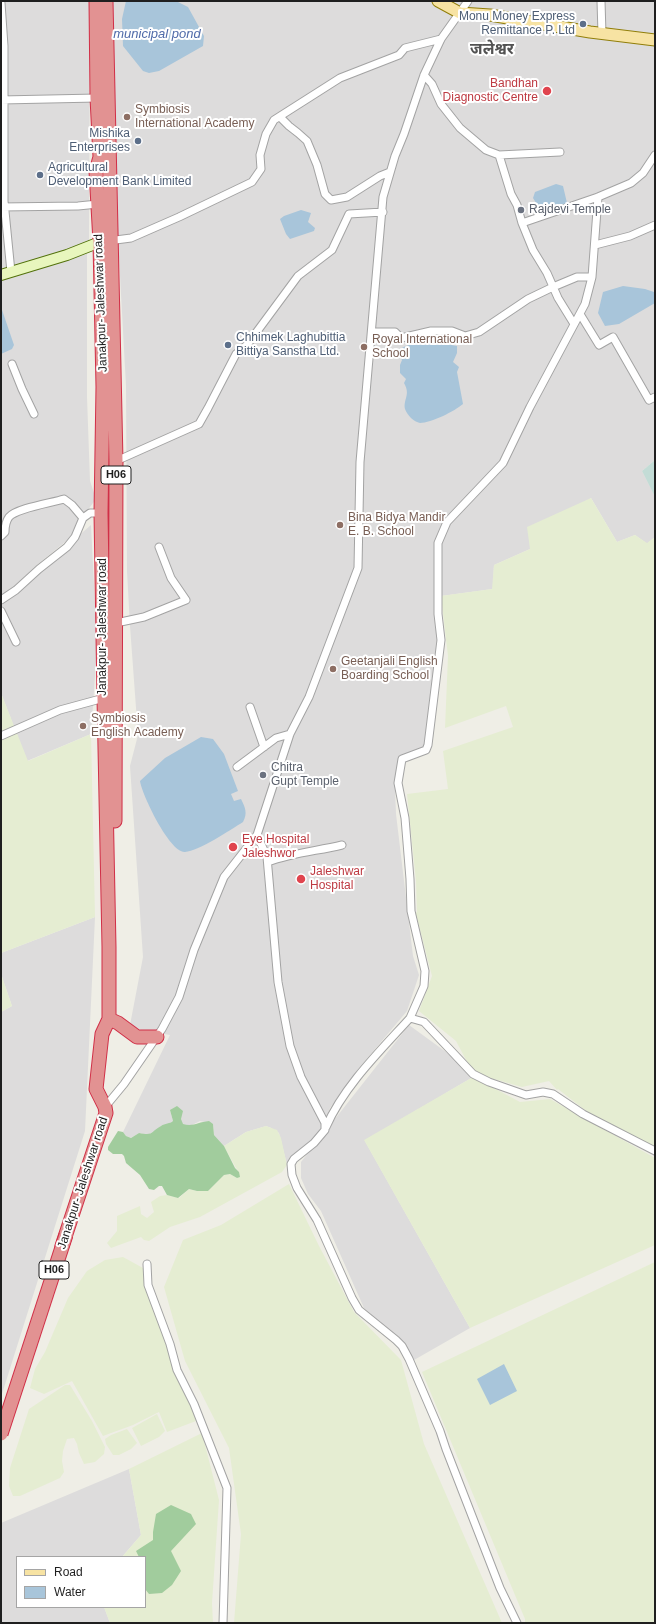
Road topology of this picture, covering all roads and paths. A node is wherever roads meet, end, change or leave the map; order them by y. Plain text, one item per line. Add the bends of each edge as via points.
1 (96, 1) edge
2 (106, 1) edge
3 (438, 1) edge
4 (468, 1) edge
5 (601, 1) edge
6 (1, 3) edge
7 (460, 13) junction
8 (602, 34) junction
9 (441, 39) junction
10 (654, 41) edge
11 (424, 75) junction
12 (97, 98) junction
13 (3, 100) edge
14 (280, 117) junction
15 (560, 152) dead end
16 (499, 155) junction
17 (655, 155) edge
18 (2, 168) edge
19 (390, 172) junction
20 (598, 198) junction
21 (98, 204) junction
22 (3, 208) edge
23 (383, 212) junction
24 (522, 223) junction
25 (655, 225) edge
26 (105, 241) junction
27 (595, 245) junction
28 (6, 274) edge
29 (592, 277) junction
30 (553, 287) junction
31 (580, 314) junction
32 (574, 324) junction
33 (372, 332) junction
34 (12, 364) dead end
35 (655, 397) edge
36 (34, 414) dead end
37 (116, 461) junction
38 (101, 514) junction
39 (83, 518) junction
40 (1, 536) edge
41 (159, 547) dead end
42 (1, 600) edge
43 (1, 610) edge
44 (116, 623) junction
45 (16, 642) dead end
46 (104, 698) junction
47 (250, 707) dead end
48 (290, 734) junction
49 (1, 736) edge
50 (264, 747) junction
51 (237, 767) dead end
52 (257, 835) junction
53 (342, 845) dead end
54 (268, 862) junction
55 (109, 947) junction
56 (410, 1018) junction
57 (109, 1019) junction
58 (157, 1037) junction
59 (105, 1106) junction
60 (325, 1130) junction
61 (655, 1151) edge
62 (147, 1264) dead end
63 (18, 1381) junction
64 (1, 1434) edge
65 (1, 1444) edge
66 (223, 1623) edge
67 (517, 1623) edge

1 - 12 highway, Janakpur- Jaleshwar road / H06
2 - 26 highway, H06
3 - 7 main road
4 - 7 street
5 - 8 street
6 - 13 street via 4,46
7 - 8 main road via 490,15
7 - 9 street
8 - 10 main road
9 - 11 street
9 - 14 street via 405,48 399,55 340,78
11 - 16 street via 432,84 441,104 460,128 486,150
11 - 19 street
12 - 13 street
12 - 21 highway, Janakpur- Jaleshwar road / H06 via 100,157 96,171
13 - 18 street
14 - 19 street via 307,141 325,194 331,200 347,197
14 - 26 street via 274,120 266,134 260,155 261,169 252,182 179,218 131,238
15 - 16 street
16 - 24 street via 510,194 517,205
17 - 20 street via 643,174 631,183
18 - 22 street
19 - 23 street via 383,197
20 - 24 street
20 - 27 street
21 - 22 street
21 - 26 highway, Janakpur- Jaleshwar road / H06
22 - 28 street
23 - 33 street
23 - 37 street via 349,214 332,250 298,276 247,345 236,354 199,424
24 - 30 street
25 - 27 street via 630,236
26 - 28 street
26 - 37 highway, H06
26 - 38 highway, Janakpur- Jaleshwar road / H06
27 - 29 street
29 - 30 street via 576,277
29 - 31 street
30 - 32 street
30 - 33 street via 528,299 479,332 465,336 452,331 431,331 401,338 395,332
31 - 32 street
31 - 35 street via 599,345 613,337 649,400
32 - 56 street via 503,463 447,522 438,543 438,614 441,640 428,745 426,750 402,759 398,783 405,818 411,911 425,971 424,986
33 - 48 street via 360,462 358,568 309,697
34 - 36 street
37 - 44 highway, H06
38 - 39 street via 90,513
38 - 46 highway, Janakpur- Jaleshwar road / H06
39 - 40 street via 64,499 10,516 5,523 5,532
39 - 42 street via 75,537 67,547
41 - 44 street via 171,578 186,600 144,617
43 - 45 street
44 - 55 highway, H06 via 116,932
46 - 49 street via 60,710
46 - 55 highway, Janakpur- Jaleshwar road / H06
47 - 50 street
48 - 50 street via 276,738
48 - 52 street
50 - 51 street
52 - 54 street
52 - 58 street via 224,877 194,950 179,997
53 - 54 street via 287,855
54 - 60 street via 278,982 290,1046 302,1077 326,1124
55 - 57 highway, Janakpur- Jaleshwar road / H06
56 - 60 street via 362,1072 331,1115
56 - 61 street via 424,1022 473,1074 526,1095 543,1092 553,1094 583,1114
57 - 58 highway via 137,1037
57 - 59 highway, Janakpur- Jaleshwar road / H06 via 102,1034 96,1089
58 - 59 street
59 - 63 highway, Janakpur- Jaleshwar road / H06 via 106,1113
60 - 67 street via 291,1164 297,1188 317,1220 359,1310 396,1340 409,1359
62 - 66 street via 148,1285 177,1370 199,1416 227,1488
63 - 64 highway, Janakpur- Jaleshwar road / H06
63 - 64 highway, Janakpur- Jaleshwar road / H06, bridge via 66,1235
63 - 65 highway, Janakpur- Jaleshwar road / H06

